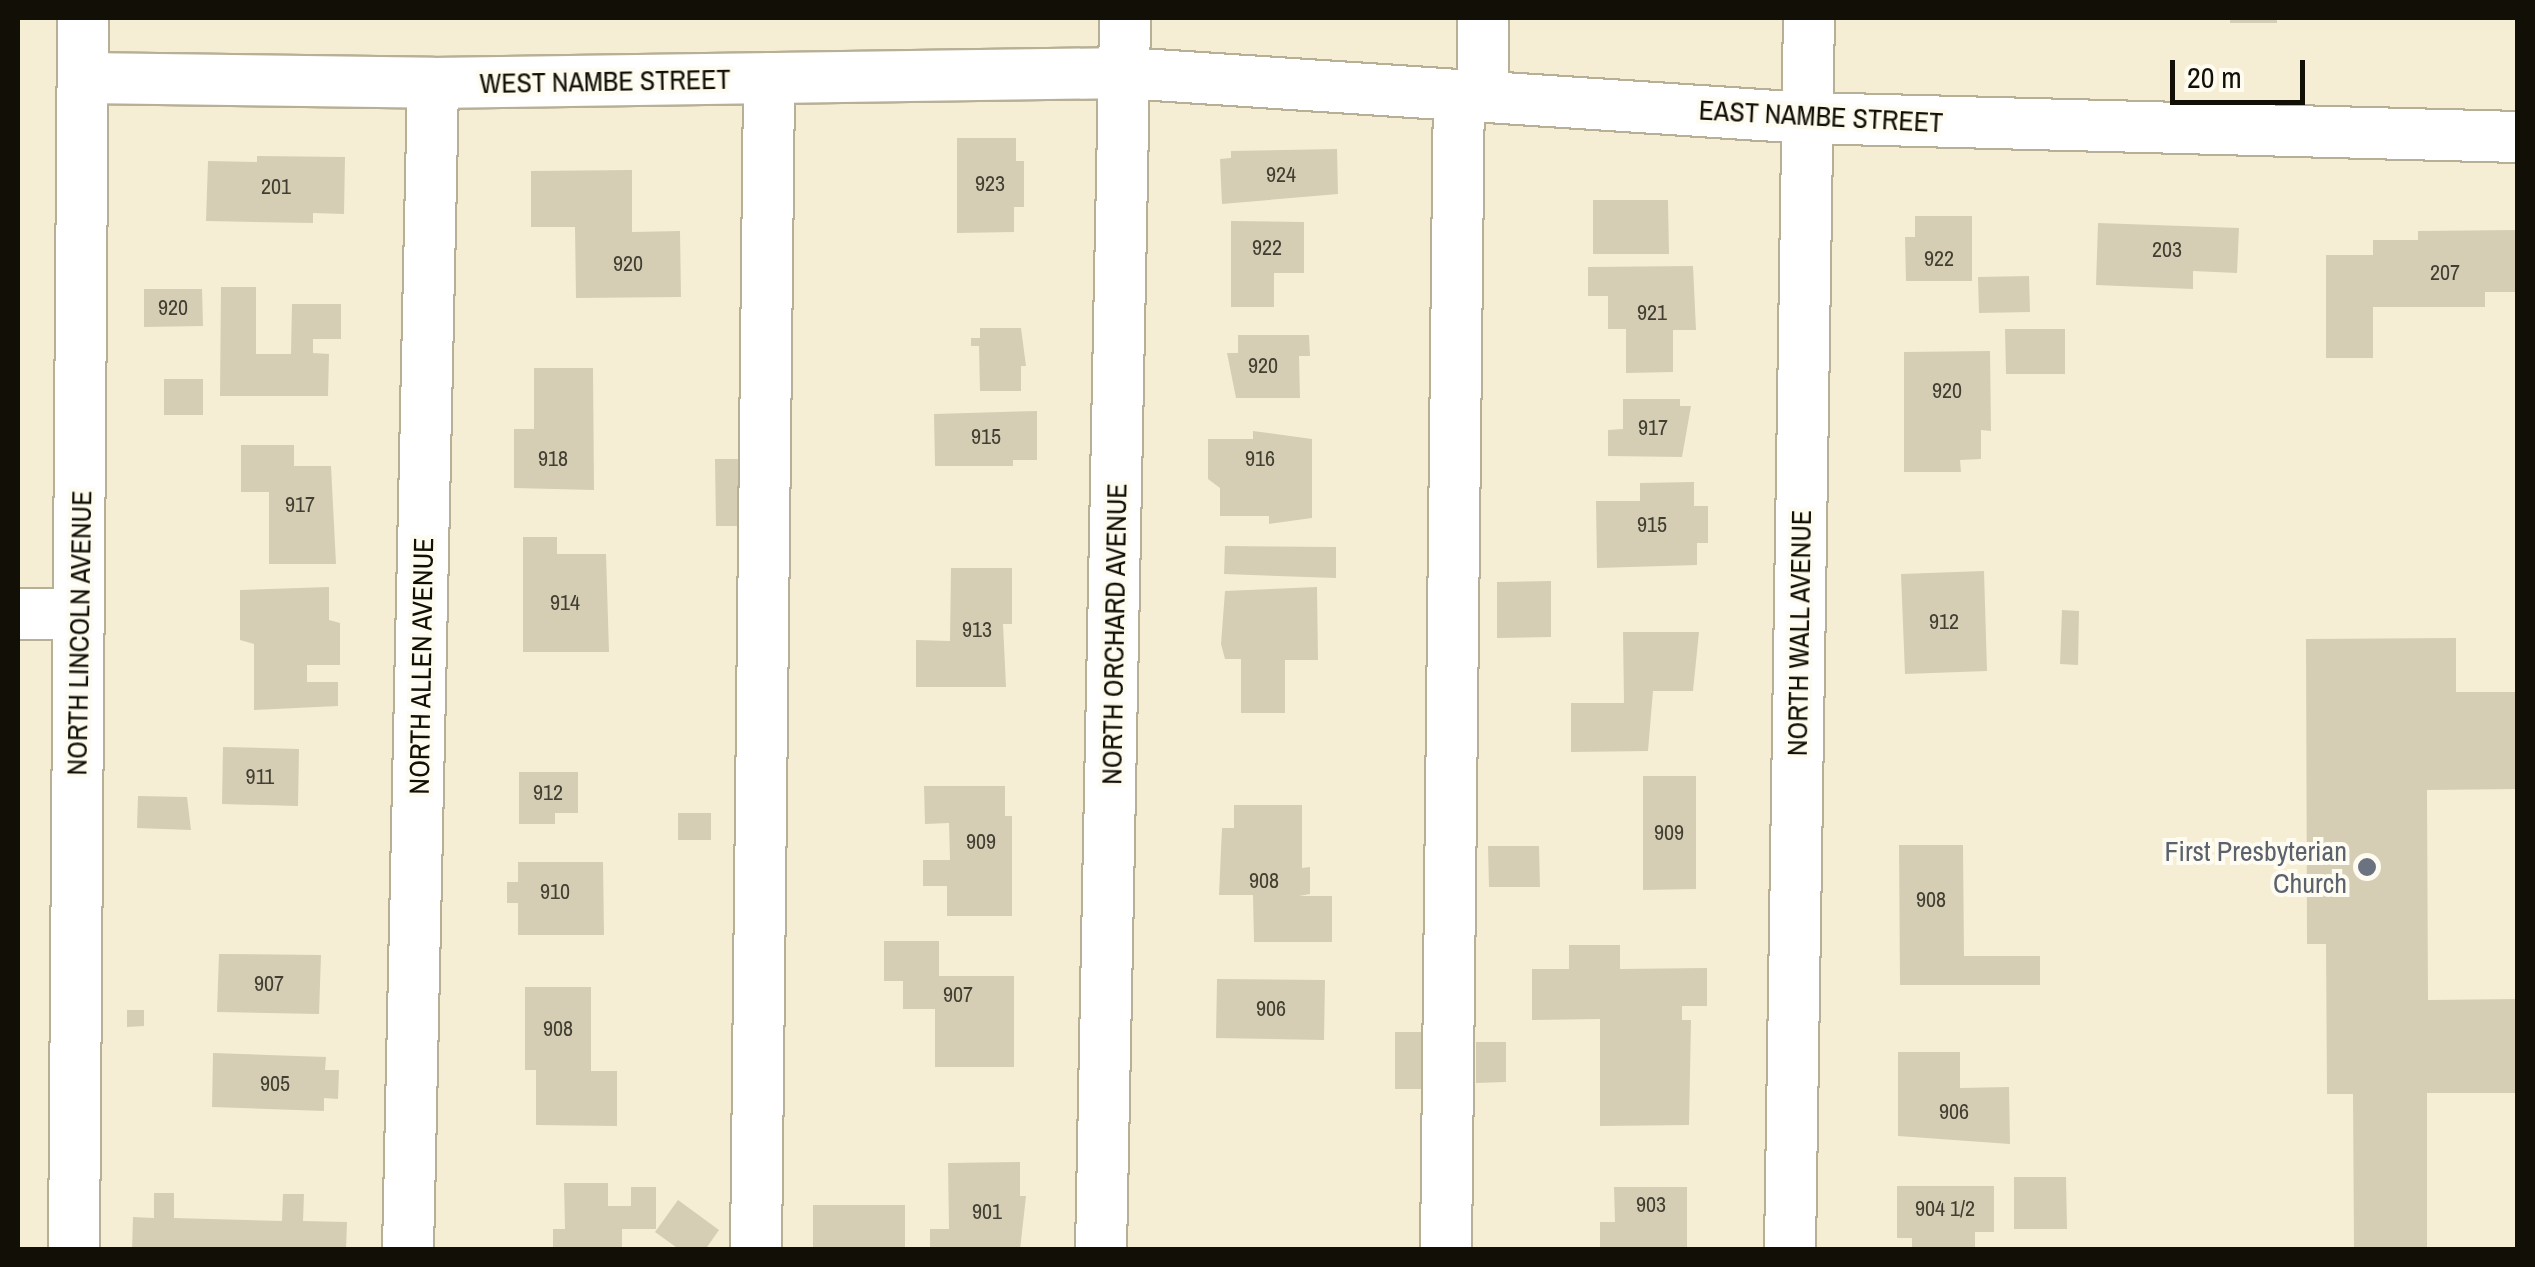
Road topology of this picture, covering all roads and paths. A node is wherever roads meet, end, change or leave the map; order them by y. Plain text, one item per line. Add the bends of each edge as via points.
1 (83, 18) edge
2 (1126, 18) edge
3 (1483, 18) edge
4 (1809, 18) edge
5 (1124, 73) junction
6 (85, 78) junction
7 (769, 78) junction
8 (434, 84) junction
9 (1471, 96) junction
10 (1807, 118) junction
11 (2518, 137) edge
12 (18, 614) edge
13 (78, 614) junction
14 (74, 1250) edge
15 (408, 1250) edge
16 (756, 1250) edge
17 (1101, 1250) edge
18 (1446, 1250) edge
19 (1790, 1250) edge

1 - 6 street, NORTH LINCOLN AVENUE
2 - 5 street, NORTH ORCHARD AVENUE
3 - 9 street
4 - 10 street, NORTH WALL AVENUE
5 - 7 street, WEST NAMBE STREET
5 - 9 street, EAST NAMBE STREET
5 - 17 street, NORTH ORCHARD AVENUE
6 - 8 street, WEST NAMBE STREET
6 - 13 street, NORTH LINCOLN AVENUE
7 - 8 street, WEST NAMBE STREET
7 - 16 street
8 - 15 street, NORTH ALLEN AVENUE
9 - 10 street, EAST NAMBE STREET
9 - 18 street
10 - 11 street, EAST NAMBE STREET
10 - 19 street, NORTH WALL AVENUE
12 - 13 street
13 - 14 street, NORTH LINCOLN AVENUE

